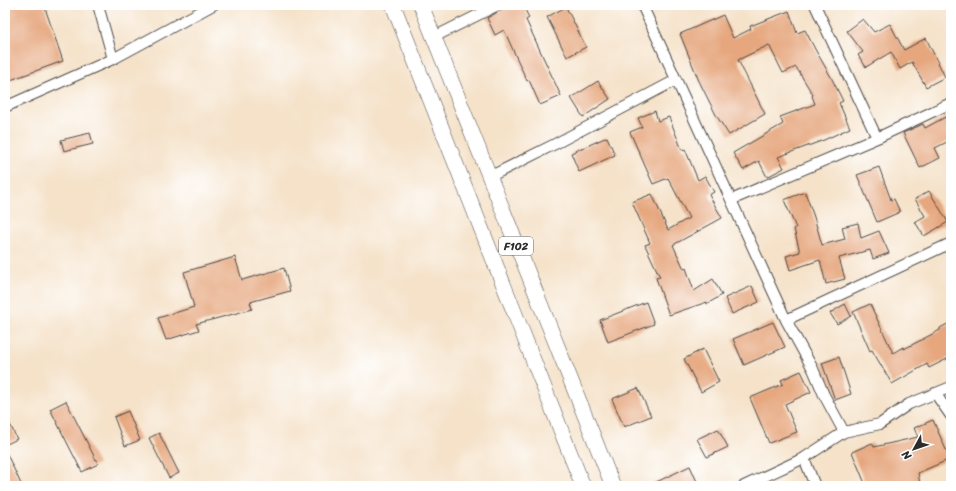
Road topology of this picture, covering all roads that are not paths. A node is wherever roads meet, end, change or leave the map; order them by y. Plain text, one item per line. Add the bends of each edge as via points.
1 (98, 5) edge
2 (213, 5) edge
3 (393, 5) edge
4 (421, 5) edge
5 (498, 5) edge
6 (642, 5) edge
7 (815, 5) edge
8 (434, 37) junction
9 (113, 59) junction
10 (676, 80) junction
11 (951, 103) edge
12 (5, 107) edge
13 (877, 138) junction
14 (489, 177) junction
15 (731, 200) junction
16 (951, 243) edge
17 (786, 320) junction
18 (951, 387) edge
19 (935, 393) junction
20 (951, 416) edge
21 (844, 432) junction
22 (804, 458) junction
23 (584, 486) edge
24 (613, 486) edge
25 (744, 486) edge
26 (815, 486) edge

1 - 9 street
2 - 9 street
3 - 23 main road, F102
4 - 8 main road, F102
5 - 8 street
6 - 10 street
7 - 13 street
8 - 14 main road, F102
9 - 12 street
10 - 14 street
10 - 15 street
11 - 13 street
13 - 15 street
14 - 24 main road, F102
15 - 17 street
16 - 17 street
17 - 21 street
18 - 19 street
19 - 20 street
19 - 21 street via 909,404 880,424
21 - 22 street
22 - 25 street
22 - 26 street

